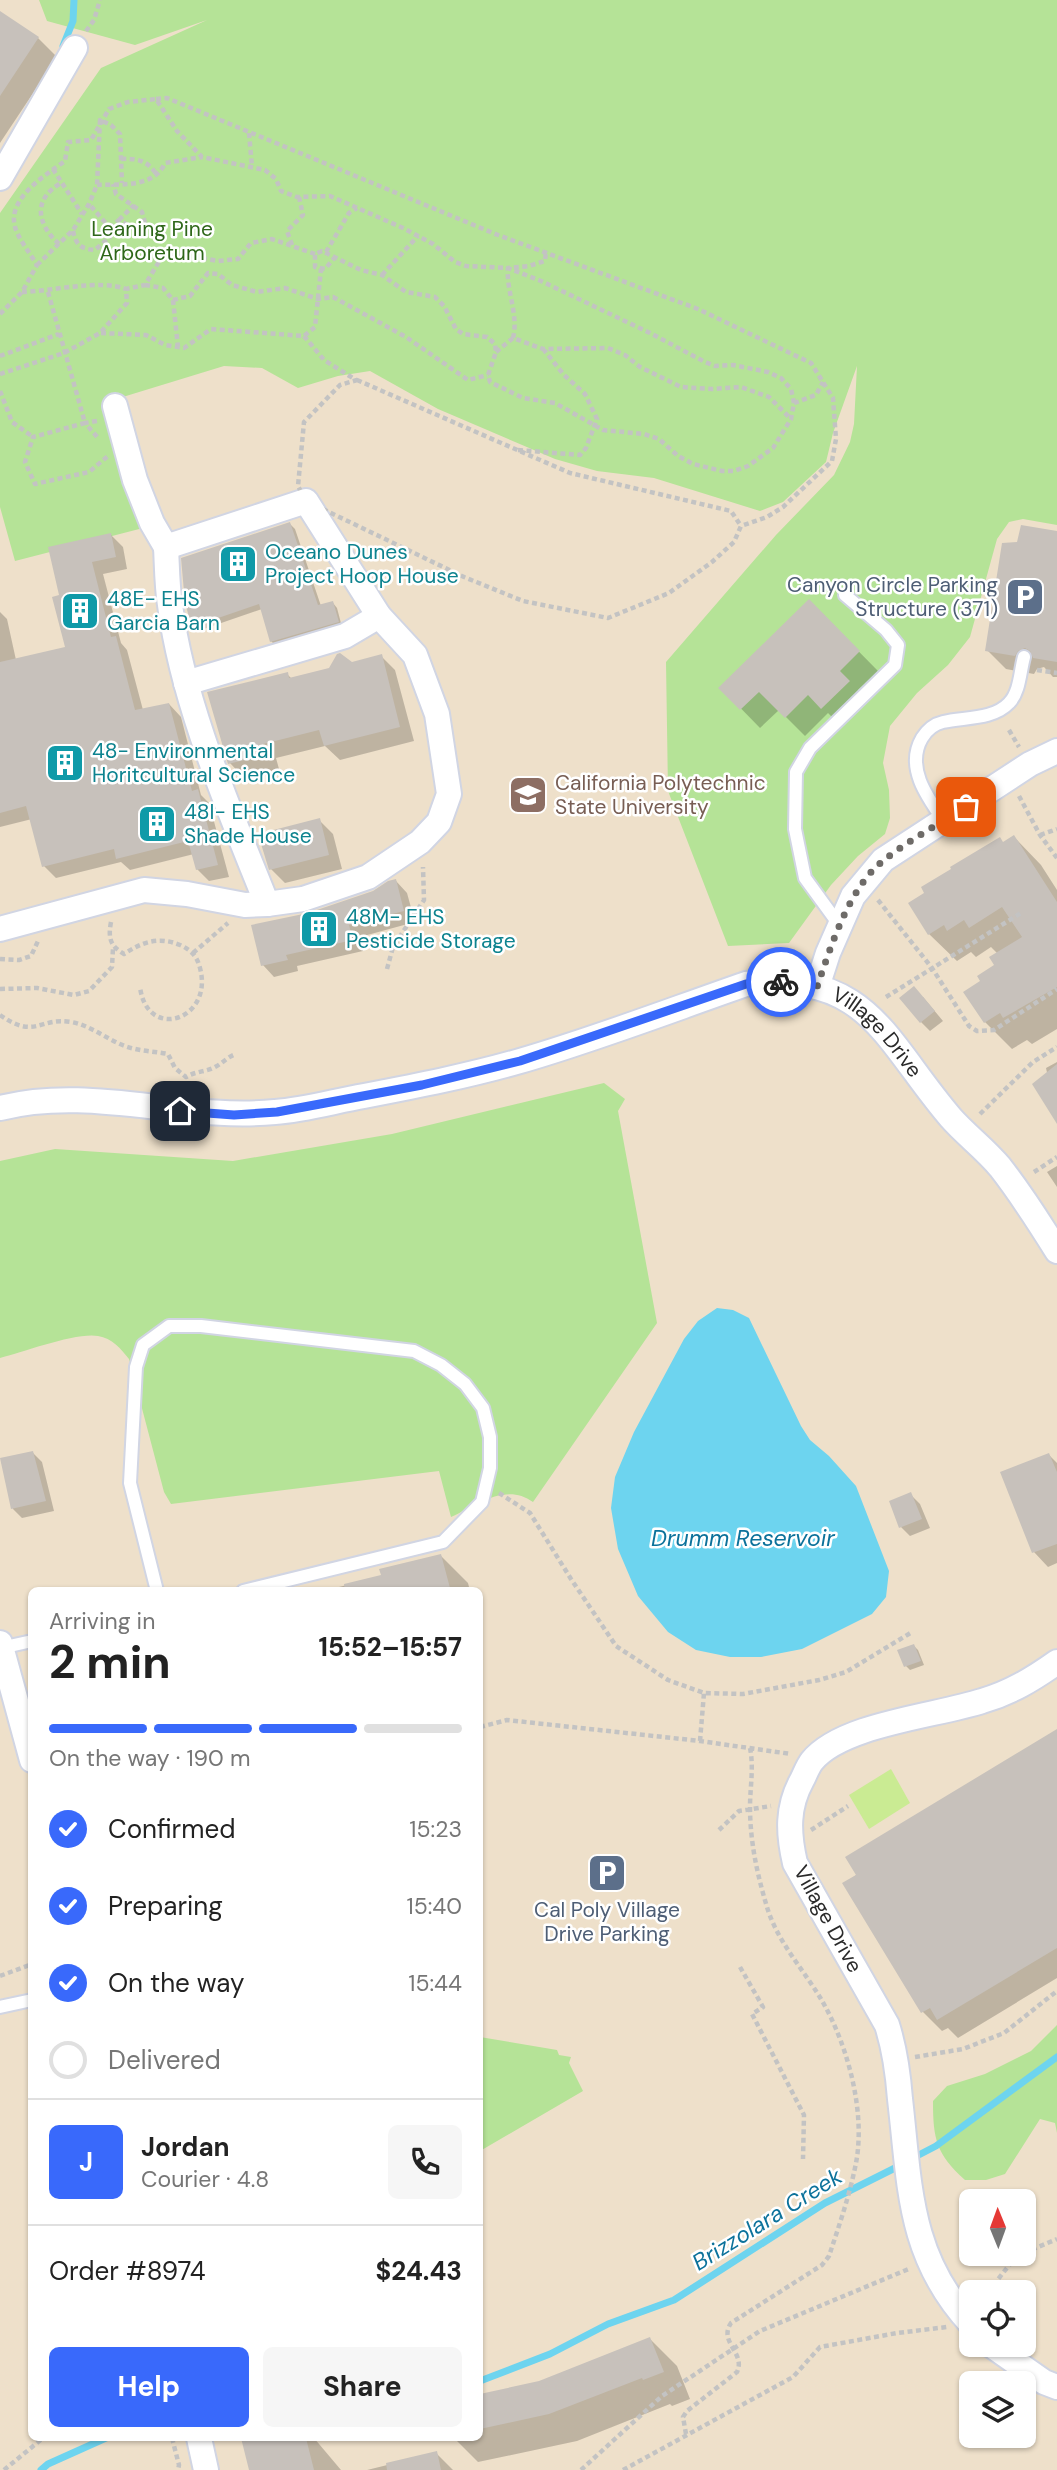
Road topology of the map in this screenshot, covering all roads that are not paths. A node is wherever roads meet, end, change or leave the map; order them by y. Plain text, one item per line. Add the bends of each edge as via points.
1 (75, 48) road end
2 (0, 177) edge
3 (115, 406) dead end
4 (166, 547) junction
5 (845, 595) dead end
6 (379, 616) junction
7 (1024, 657) dead end
8 (186, 683) junction
9 (1057, 751) edge
10 (944, 821) junction
11 (256, 905) junction
12 (840, 926) junction
13 (0, 929) edge
14 (817, 987) junction
15 (0, 1108) edge
16 (1057, 1251) edge
17 (157, 1587) edge
18 (259, 1587) edge
19 (28, 1642) edge
20 (1, 1646) edge
21 (1057, 1662) edge
22 (28, 1745) edge
23 (28, 2001) edge
24 (0, 2007) edge
25 (959, 2308) edge
26 (1008, 2357) edge
27 (1057, 2387) edge
28 (200, 2441) edge
29 (206, 2470) edge

1 - 2 street
3 - 4 street via 135,480
4 - 6 street via 306,501
4 - 8 street via 170,605
5 - 12 lane via 898,645 895,665 810,748 796,772 795,829 805,878
6 - 8 street via 345,636
6 - 11 street via 415,655 437,714 449,794 439,822 420,842 369,877 303,899
7 - 10 lane via 1010,703 993,714 940,723 926,731 918,745 917,775
8 - 11 street
9 - 10 street
10 - 12 street via 883,860 853,896
11 - 13 street via 144,890
12 - 14 street
14 - 15 street, Village Drive via 770,981 746,984 520,1061 277,1112 214,1114 54,1099
14 - 16 street, Village Drive via 868,1013 888,1034 952,1119 998,1165
17 - 18 lane via 130,1483 136,1367 143,1345 169,1326 414,1351 466,1384 484,1408 490,1468 482,1502 443,1542
19 - 20 lane
20 - 22 street
21 - 25 street, Village Drive via 1005,1693 833,1744 812,1761 795,1793 790,1815 795,1863 887,2025 896,2055 916,2227 928,2259
23 - 24 lane
26 - 27 street
28 - 29 street

